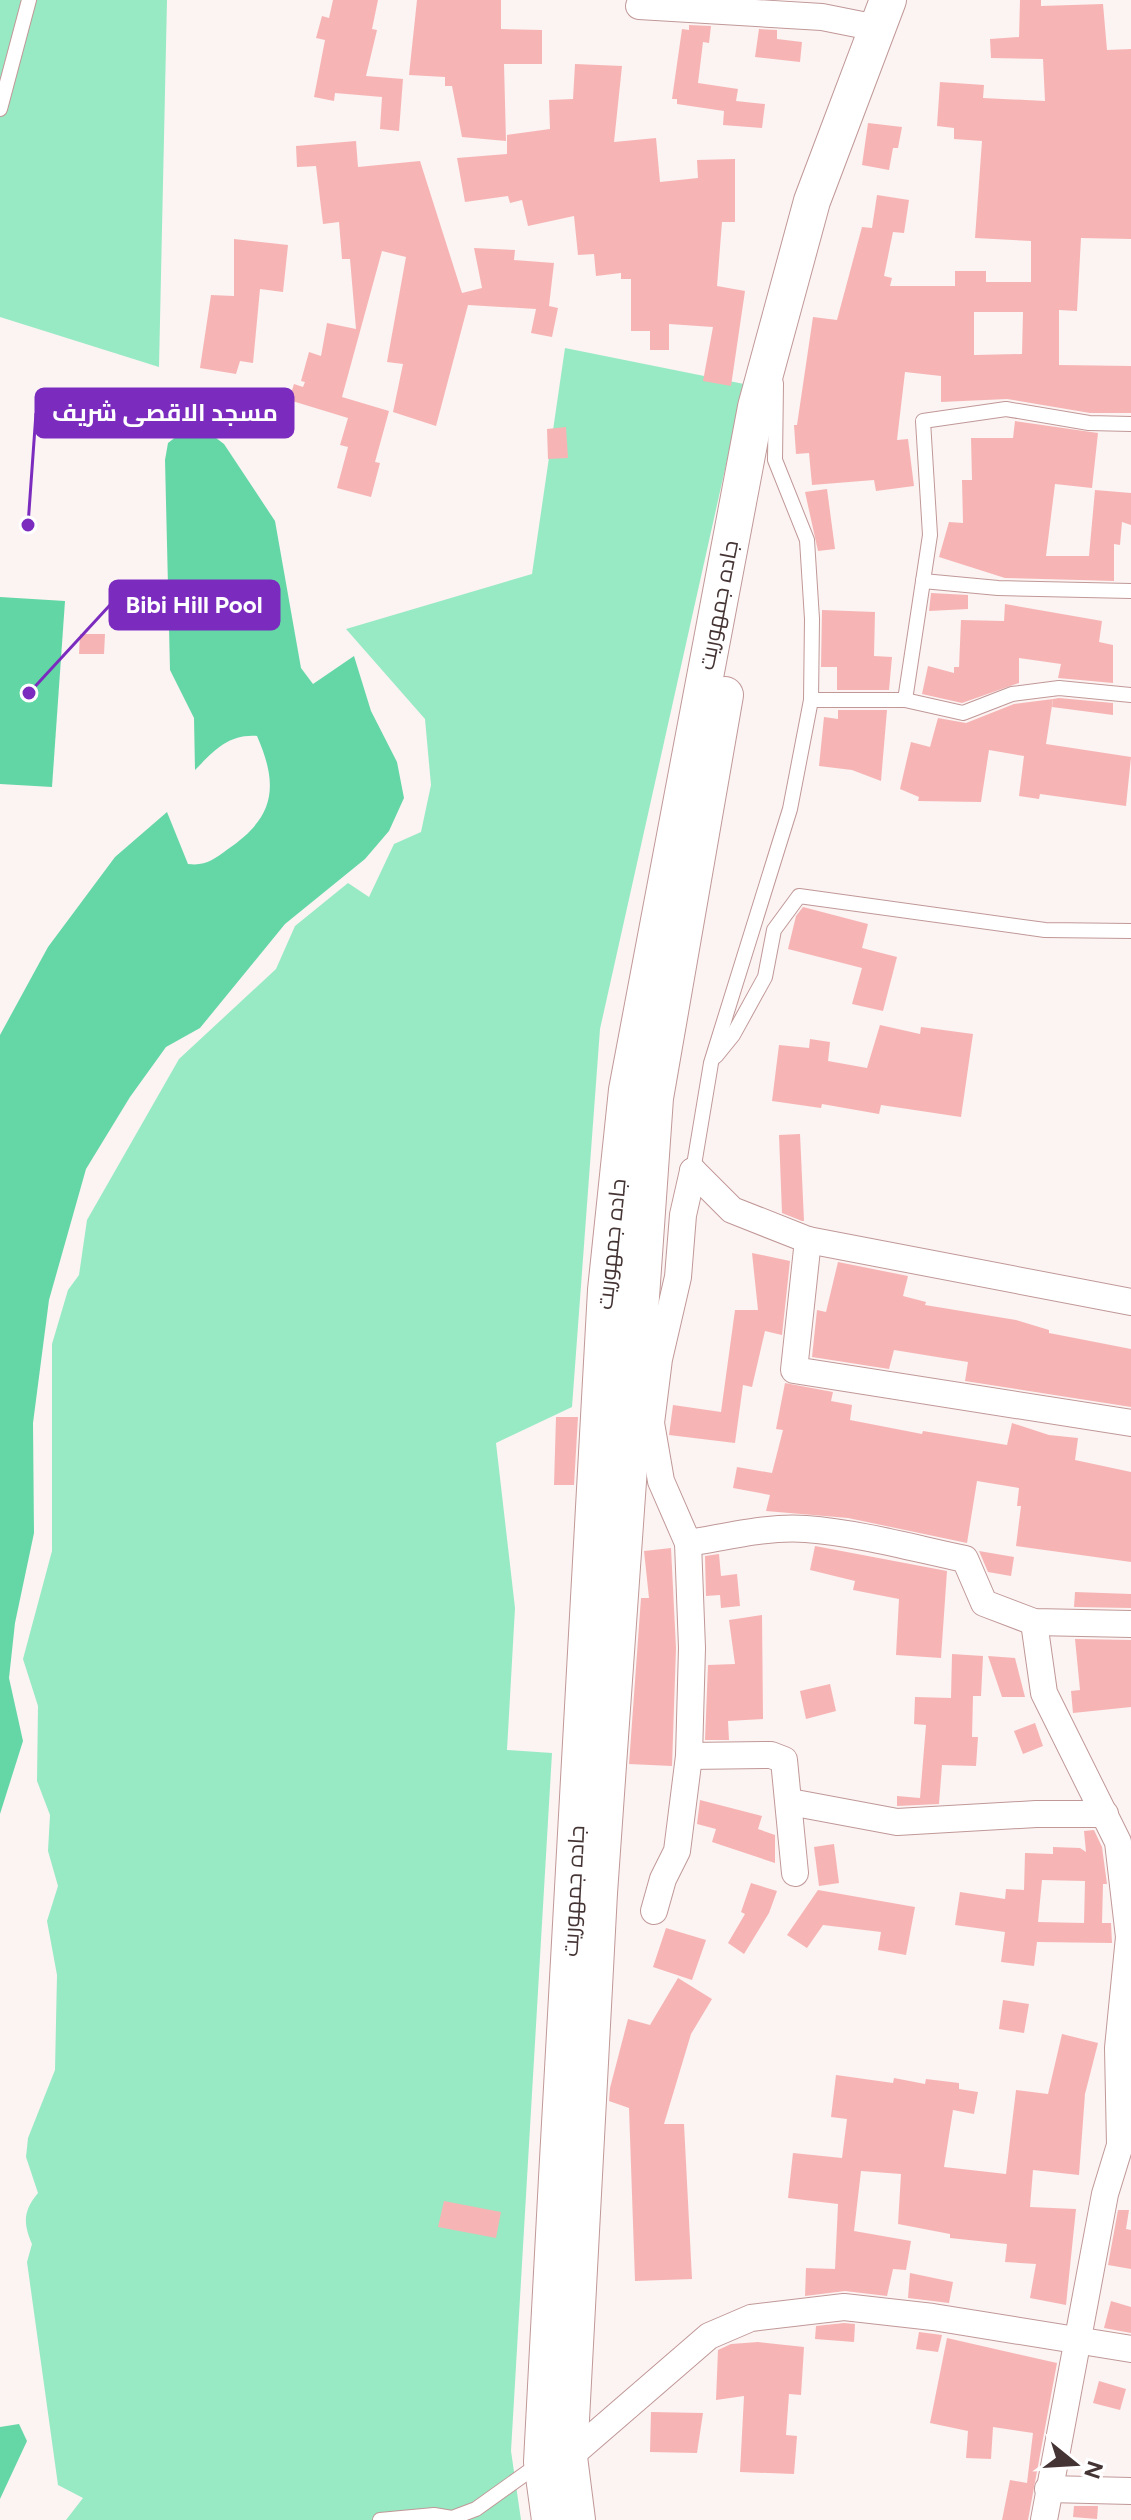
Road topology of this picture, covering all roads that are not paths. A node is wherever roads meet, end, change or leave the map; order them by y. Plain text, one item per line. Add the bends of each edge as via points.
1 (29, 0) edge
2 (904, 0) edge
3 (639, 6) dead end
4 (883, 14) edge
5 (0, 109) edge
6 (776, 383) junction
7 (1131, 424) edge
8 (923, 581) junction
9 (1131, 591) edge
10 (1131, 695) edge
11 (811, 700) junction
12 (905, 700) junction
13 (1131, 931) edge
14 (711, 1063) junction
15 (693, 1171) junction
16 (808, 1240) junction
17 (678, 1277) junction
18 (640, 1295) junction
19 (1131, 1302) edge
20 (1131, 1423) edge
21 (688, 1543) junction
22 (1034, 1622) junction
23 (1131, 1624) edge
24 (689, 1756) junction
25 (790, 1802) junction
26 (1105, 1814) junction
27 (795, 1873) dead end
28 (654, 1911) dead end
29 (1124, 2049) edge
30 (1125, 2115) edge
31 (1077, 2343) junction
32 (1131, 2349) edge
33 (555, 2460) junction
34 (1048, 2489) junction
35 (1131, 2491) edge
36 (380, 2520) edge
37 (550, 2520) edge
38 (577, 2520) edge
39 (1044, 2520) edge

1 - 5 lane
2 - 6 main road, جاده جمهوریت via 824,217
3 - 4 street via 822,17
4 - 33 main road, جاده جمهوریت via 812,201 756,407 627,1090 606,1290
6 - 11 lane via 775,460 807,540
6 - 18 main road, جاده جمهوریت via 655,1098
7 - 8 lane via 1089,423 1006,409 923,421 930,535
8 - 9 lane
8 - 12 lane
10 - 12 lane via 1059,688 1012,694 963,713
11 - 12 lane
11 - 14 lane via 790,809
13 - 14 lane via 1045,930 799,896 774,930 765,977
14 - 15 lane
15 - 16 street via 732,1210
15 - 17 street
16 - 19 street
16 - 20 street via 794,1370
17 - 18 street
17 - 21 street via 651,1423 661,1481
18 - 33 main road, جاده جمهوریت
21 - 22 street via 803,1528 965,1559 984,1603
21 - 24 street
22 - 23 street
22 - 26 street via 1044,1693
24 - 25 street via 771,1755 784,1760
24 - 28 street via 677,1851
25 - 26 street via 897,1822
25 - 27 street
26 - 29 street via 1118,1842 1129,1937
29 - 30 street
30 - 31 street
31 - 32 street
31 - 33 street via 844,2307 751,2318 709,2336
31 - 34 street
33 - 36 lane via 452,2518
33 - 37 main road, جاده جمهوریت
33 - 38 main road, جاده جمهوریت
34 - 35 street
34 - 39 street

